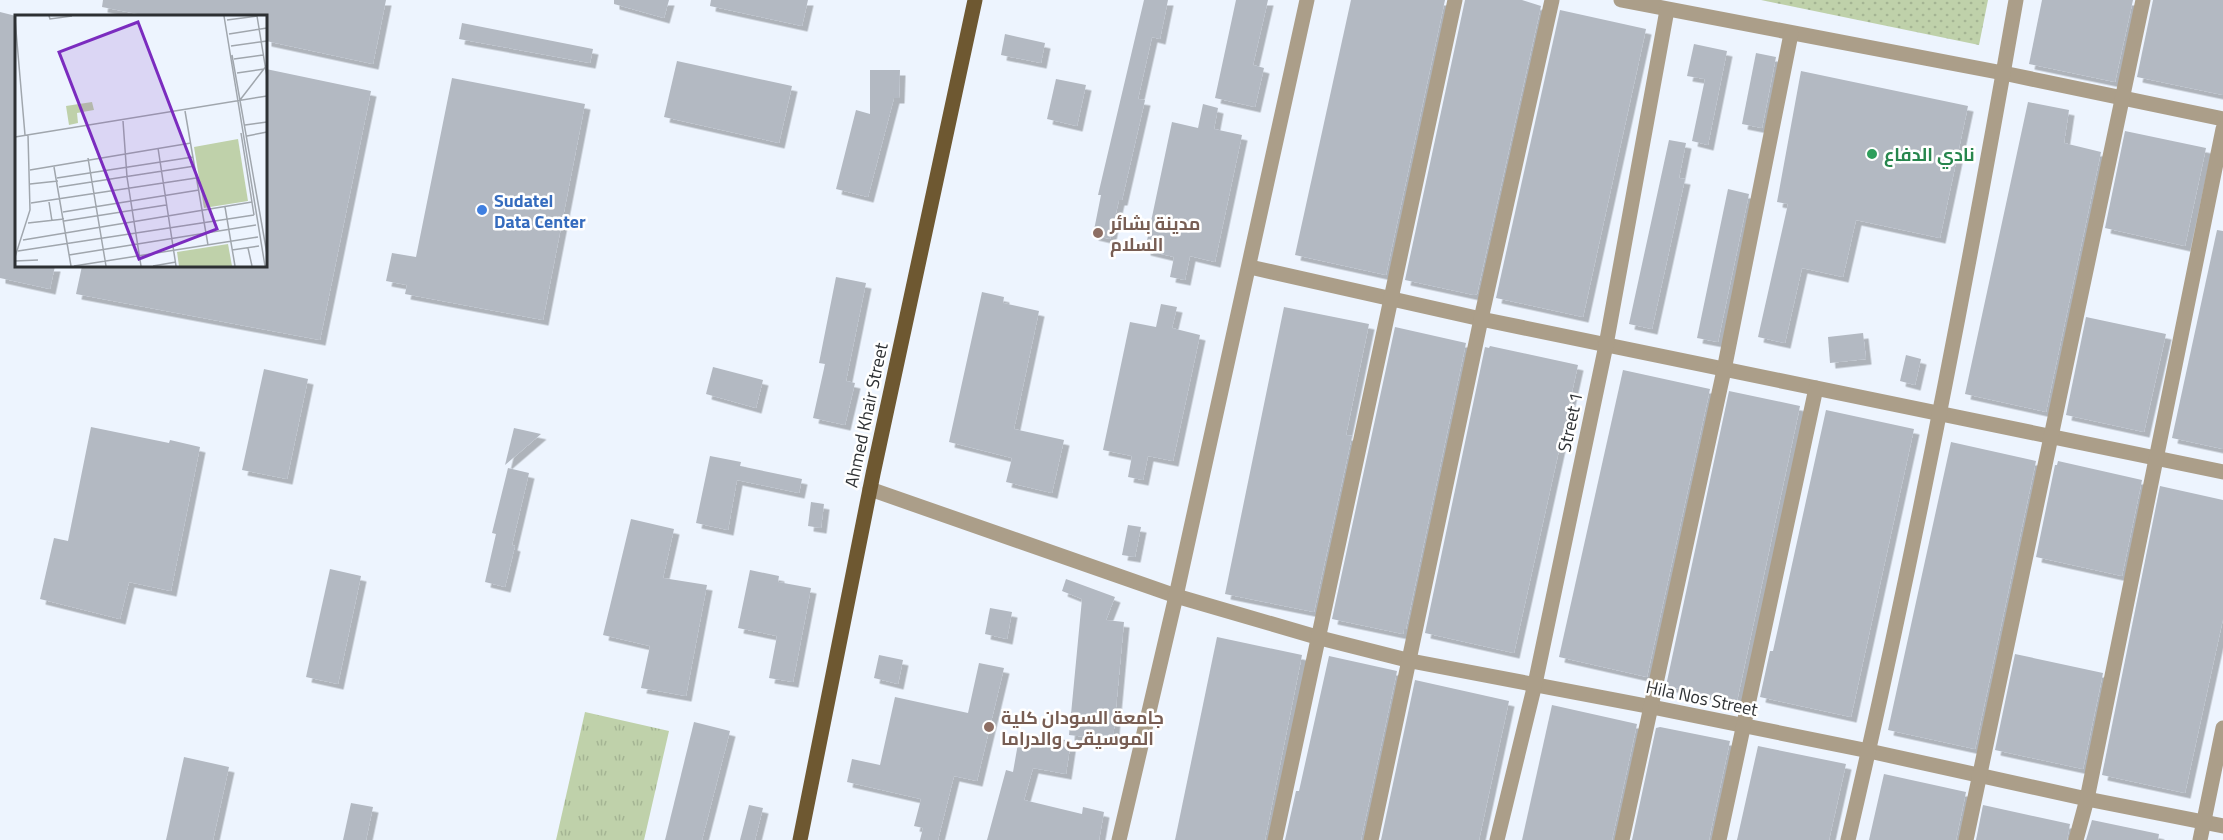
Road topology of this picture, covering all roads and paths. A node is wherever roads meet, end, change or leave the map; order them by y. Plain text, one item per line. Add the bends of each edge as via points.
1 (975, 0) edge
2 (1307, 0) edge
3 (1455, 0) edge
4 (1552, 0) edge
5 (1621, 0) edge
6 (2016, 0) edge
7 (2143, 0) edge
8 (1667, 10) junction
9 (1791, 33) junction
10 (2003, 73) junction
11 (2123, 98) junction
12 (2223, 119) edge
13 (2223, 129) edge
14 (1250, 267) junction
15 (1391, 300) junction
16 (1481, 319) junction
17 (1606, 345) junction
18 (1724, 370) junction
19 (1816, 388) junction
20 (1939, 414) junction
21 (2052, 436) junction
22 (2155, 458) junction
23 (2223, 472) edge
24 (870, 489) junction
25 (1176, 596) junction
26 (1320, 638) junction
27 (1411, 661) junction
28 (1534, 684) junction
29 (1652, 707) junction
30 (1744, 726) junction
31 (2223, 728) edge
32 (1869, 751) junction
33 (1978, 777) junction
34 (2087, 800) junction
35 (2205, 821) junction
36 (2223, 826) edge
37 (800, 840) edge
38 (1119, 840) edge
39 (1275, 840) edge
40 (1371, 840) edge
41 (1497, 840) edge
42 (1623, 840) edge
43 (1719, 840) edge
44 (1848, 840) edge
45 (1966, 840) edge
46 (2076, 840) edge
47 (2200, 840) edge

1 - 24 main road, Ahmed Khair Street
2 - 14 street
3 - 15 street
4 - 16 street
5 - 8 street
6 - 10 street
7 - 11 street
8 - 9 street
8 - 17 street, Street 1
9 - 10 street
9 - 18 street
10 - 11 street
10 - 20 street
11 - 12 street
11 - 21 street
13 - 22 street
14 - 15 street
14 - 25 street
15 - 16 street
15 - 26 street
16 - 17 street
16 - 27 street
17 - 18 street
17 - 28 street, Street 1
18 - 19 street
18 - 29 street
19 - 20 street
19 - 30 street
20 - 21 street
20 - 32 street
21 - 22 street
21 - 33 street
22 - 23 street
22 - 34 street
24 - 25 street, Hila Nos Street
24 - 37 main road, Ahmed Khair Street
25 - 26 street, Hila Nos Street
25 - 38 street
26 - 27 street, Hila Nos Street
26 - 39 street
27 - 28 street, Hila Nos Street
27 - 40 street
28 - 29 street, Hila Nos Street
28 - 41 street, Street 1
29 - 30 street, Hila Nos Street
29 - 42 street
30 - 32 street, Hila Nos Street
30 - 43 street
31 - 35 street
32 - 33 street, Hila Nos Street
32 - 44 street
33 - 34 street, Hila Nos Street
33 - 45 street
34 - 35 street, Hila Nos Street
34 - 46 street
35 - 36 street, Hila Nos Street
35 - 47 street

